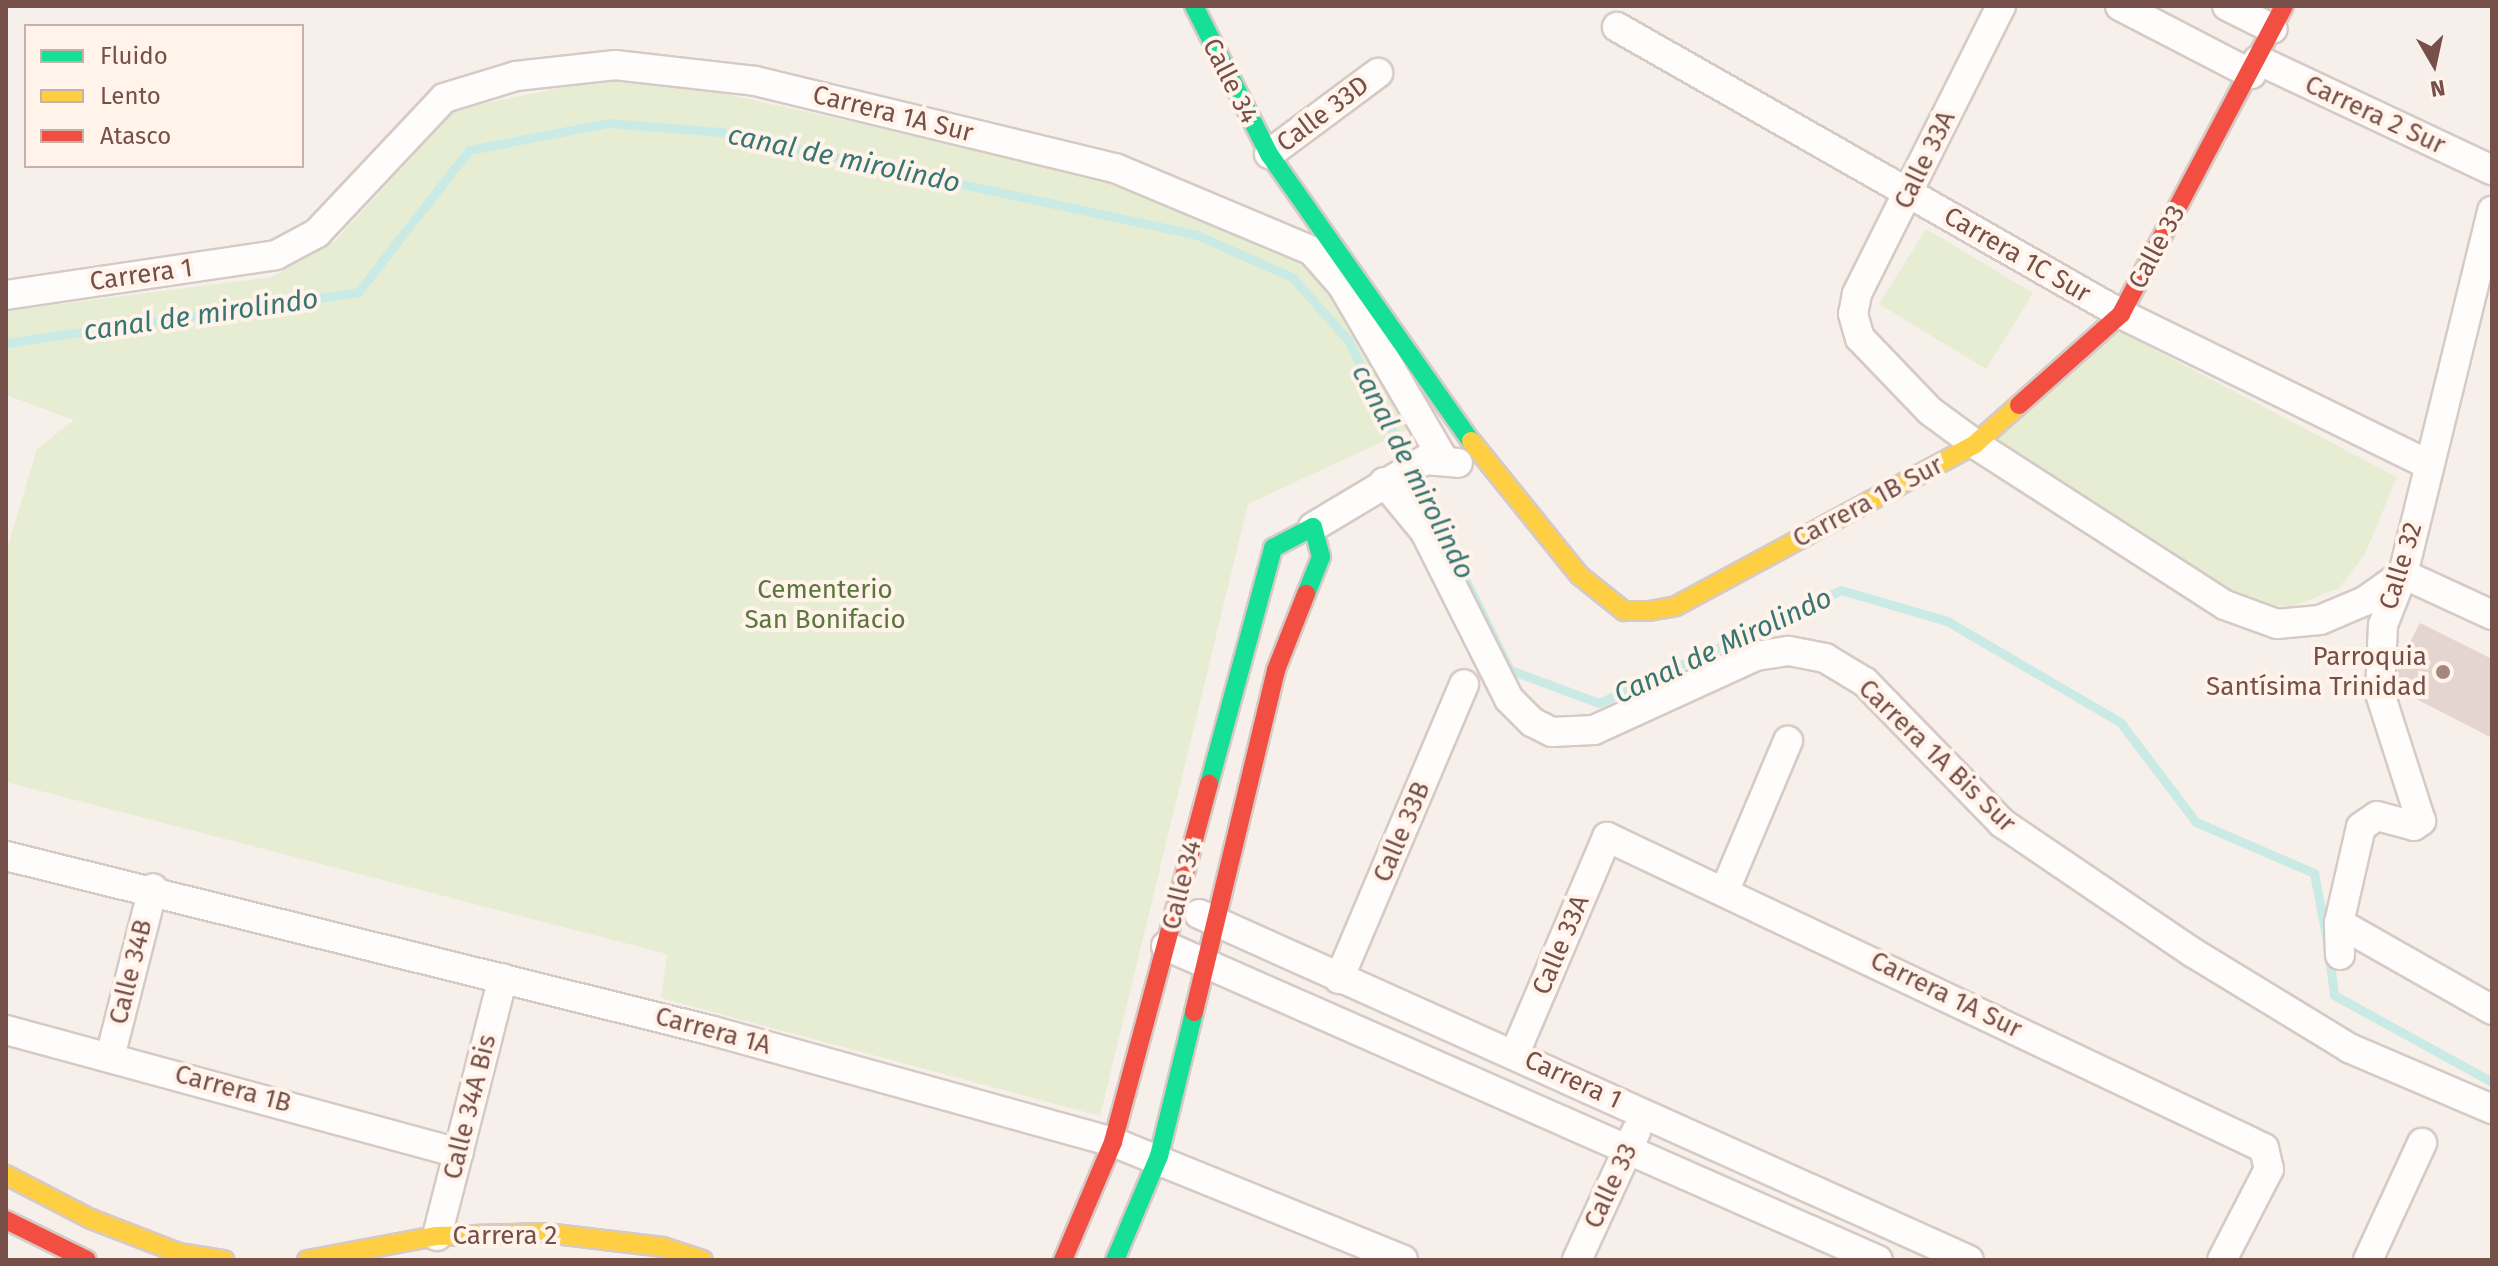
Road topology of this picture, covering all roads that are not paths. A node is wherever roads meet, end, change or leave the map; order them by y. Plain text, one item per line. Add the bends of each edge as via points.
1 (1194, 6) edge
2 (2001, 6) edge
3 (2120, 6) edge
4 (2227, 6) edge
5 (2278, 18) edge
6 (1617, 27) dead end
7 (2254, 67) junction
8 (1378, 73) dead end
9 (1269, 154) junction
10 (2492, 170) edge
11 (1909, 193) junction
12 (2492, 211) edge
13 (276, 255) joint
14 (6, 295) edge
15 (2121, 314) junction
16 (1975, 444) junction
17 (1434, 460) junction
18 (2427, 464) junction
19 (1490, 468) junction
20 (1390, 478) junction
21 (1313, 527) junction
22 (2403, 574) junction
23 (2492, 615) edge
24 (1464, 684) dead end
25 (1788, 741) dead end
26 (1607, 837) joint
27 (6, 856) edge
28 (153, 888) junction
29 (1725, 890) junction
30 (1176, 904) junction
31 (1212, 920) junction
32 (2339, 923) junction
33 (1166, 946) junction
34 (2340, 955) dead end
35 (1201, 961) junction
36 (503, 978) junction
37 (1339, 979) junction
38 (2492, 1010) edge
39 (6, 1030) edge
40 (1515, 1053) junction
41 (110, 1057) junction
42 (2492, 1109) edge
43 (1645, 1113) junction
44 (1113, 1142) junction
45 (2422, 1143) dead end
46 (1628, 1149) junction
47 (459, 1153) junction
48 (1159, 1156) junction
49 (6, 1175) edge
50 (6, 1220) edge
51 (437, 1236) junction
52 (87, 1260) edge
53 (224, 1260) edge
54 (307, 1260) edge
55 (703, 1260) edge
56 (1063, 1260) edge
57 (1115, 1260) edge
58 (1403, 1260) edge
59 (1577, 1260) edge
60 (1878, 1260) edge
61 (1969, 1260) edge
62 (2222, 1260) edge
63 (2368, 1260) edge

1 - 9 street, Calle 34
2 - 11 street, Calle 33A
3 - 7 street, Carrera 2 Sur
4 - 5 street
5 - 7 street, Calle 33
6 - 11 street, Carrera 1C Sur
7 - 10 street, Carrera 2 Sur
7 - 15 street, Calle 33
8 - 9 street, Calle 33D
9 - 19 street, Calle 34
11 - 15 street, Carrera 1C Sur
11 - 16 street, Calle 33A via 1857,294 1853,314 1860,338 1930,411
12 - 18 street, Calle 32
13 - 14 street, Carrera 1
13 - 17 street, Carrera 1A Sur via 317,233 444,98 516,76 615,65 755,81 1115,168 1312,251 1342,285
15 - 16 street, Calle 33
15 - 18 street, Carrera 1C Sur
16 - 19 street, Carrera 1B Sur via 1676,606 1649,611 1624,611 1579,575
16 - 22 street via 2225,605 2269,622 2320,620 2365,601
17 - 19 street
17 - 20 street, Calle 34
18 - 22 street, Calle 32
20 - 21 street, Calle 34
20 - 42 street, Carrera 1A Bis Sur via 1425,532 1509,699 1532,722 1552,732 1594,730 1756,656 1789,651 1825,658 1865,682 2002,823 2272,1003 2349,1048
21 - 30 street, Calle 34 via 1273,548
21 - 31 street, Calle 34 via 1321,557 1276,670
22 - 23 street
22 - 32 street, Calle 32 via 2383,625 2380,693 2421,821 2414,826 2377,816 2361,827
24 - 37 street, Calle 33B
25 - 29 street
26 - 29 street, Carrera 1A Sur
26 - 40 street, Calle 33A
27 - 28 street, Carrera 1A
28 - 36 street, Carrera 1A
28 - 41 street, Calle 34B
29 - 62 street, Carrera 1A Sur via 2264,1148 2269,1169
30 - 31 street, Carrera 1
30 - 33 street, Calle 34
31 - 35 street, Calle 34
31 - 37 street, Carrera 1
32 - 34 street, Calle 32
32 - 38 street
33 - 35 street, Carrera 1
33 - 44 street, Calle 34
35 - 46 street, Carrera 1
35 - 48 street, Calle 34
36 - 44 street, Carrera 1A
36 - 47 street, Calle 34A Bis
37 - 40 street, Carrera 1
39 - 41 street, Carrera 1B
40 - 43 street, Carrera 1
41 - 47 street, Carrera 1B
43 - 46 street, Calle 33
43 - 61 street, Carrera 1
44 - 48 street, Carrera 1A
44 - 56 street, Calle 34
45 - 63 street
46 - 59 street, Calle 33
46 - 60 street, Carrera 1
47 - 51 street, Calle 34A Bis
48 - 57 street, Calle 34
48 - 58 street, Carrera 1A
49 - 53 street via 135,1236 179,1253
50 - 52 street
51 - 54 street, Carrera 2
51 - 55 street, Carrera 2 via 546,1233 663,1247

